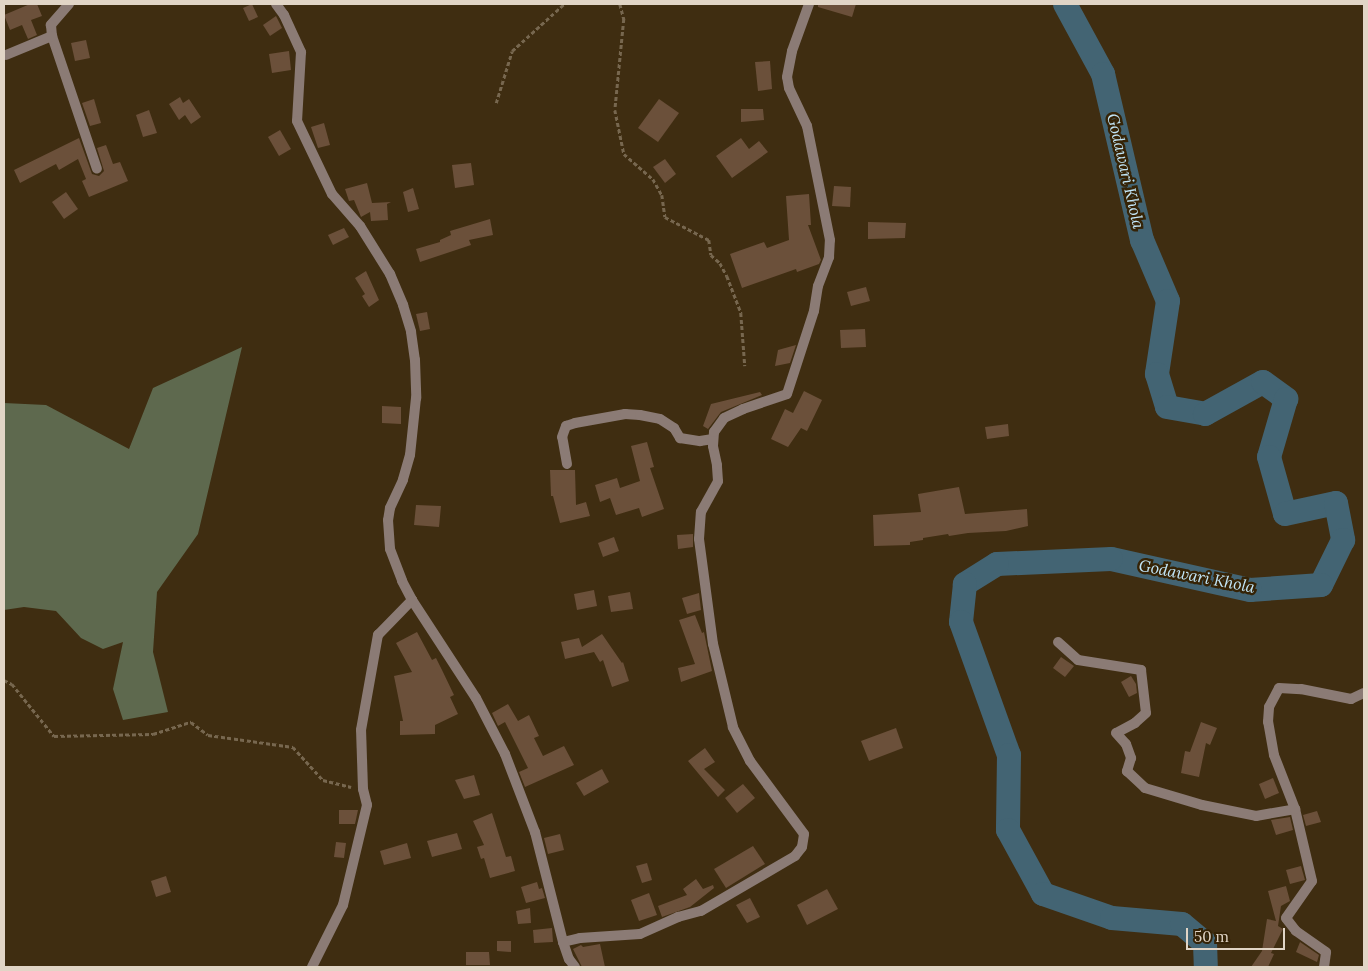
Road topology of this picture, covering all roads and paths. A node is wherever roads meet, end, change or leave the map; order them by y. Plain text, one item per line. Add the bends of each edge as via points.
1 (69, 4) edge
2 (276, 4) edge
3 (564, 4) edge
4 (620, 4) edge
5 (809, 4) edge
6 (52, 36) junction
7 (6, 56) dead end
8 (496, 103) dead end
9 (98, 169) dead end
10 (745, 366) dead end
11 (713, 439) junction
12 (567, 464) dead end
13 (412, 600) junction
14 (1058, 642) dead end
15 (4, 680) edge
16 (1364, 693) edge
17 (363, 789) junction
18 (1295, 809) junction
19 (563, 942) junction
20 (312, 967) edge
21 (575, 967) edge
22 (1324, 967) edge

1 - 6 street via 51,25
2 - 13 street via 301,52 297,121 332,194 360,226 390,274 411,332 416,398 410,455 388,520 390,549
3 - 8 path via 512,51
4 - 10 path via 624,19 615,110 624,154 653,179 662,195 665,217 709,240 711,255 727,276 741,313
5 - 11 street via 792,51 787,77 807,126 830,240 829,257 787,394 743,408 724,418
6 - 7 street
6 - 9 street
11 - 12 street via 680,438 674,428 660,419 625,414 566,426 562,437
11 - 19 street via 718,481 701,512 699,539 717,662 733,726 750,761 804,834 802,847 794,856 700,911 640,934
13 - 17 street via 378,635 361,730
13 - 19 street via 467,683 505,754 535,832
14 - 18 street via 1078,660 1141,670 1146,713 1116,733 1126,744 1130,758 1126,771 1145,788 1202,805 1256,816
15 - 17 path via 12,684 54,736 153,734 191,722 208,735 293,747 323,780
16 - 18 street via 1351,699 1301,688 1279,688 1273,698 1268,722 1274,755
17 - 20 street via 367,805 343,905
18 - 22 street via 1312,881 1286,918 1296,931 1326,952
19 - 21 street

